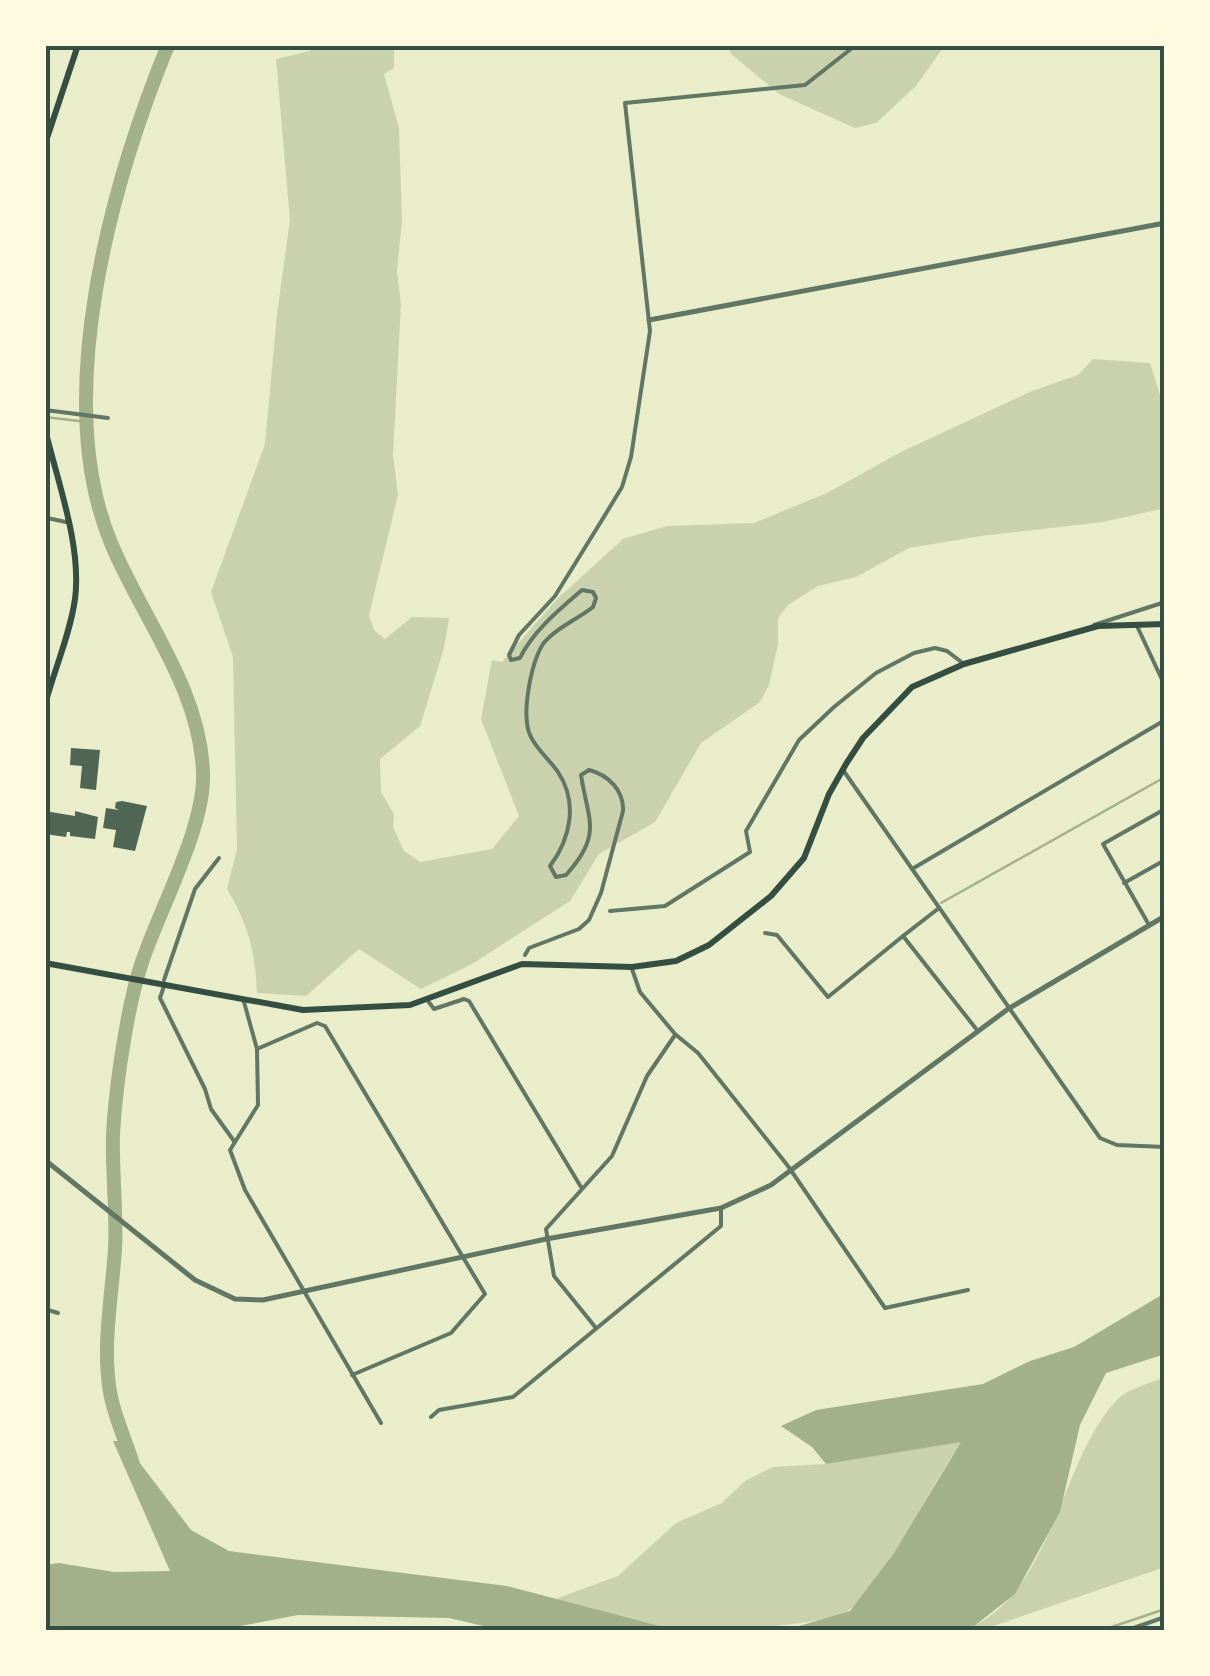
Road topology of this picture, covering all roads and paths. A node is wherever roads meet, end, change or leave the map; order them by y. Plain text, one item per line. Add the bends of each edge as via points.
1 (78, 45) edge
2 (856, 45) edge
3 (45, 144) edge
4 (1165, 223) edge
5 (649, 320) junction
6 (45, 410) edge
7 (106, 418) dead end
8 (45, 429) edge
9 (45, 514) edge
10 (66, 522) junction
11 (1165, 602) edge
12 (1165, 624) edge
13 (1137, 626) junction
14 (1090, 628) junction
15 (964, 664) junction
16 (1165, 686) edge
17 (45, 705) edge
18 (1165, 720) edge
19 (844, 770) junction
20 (1165, 810) edge
21 (219, 858) dead end
22 (1165, 860) edge
23 (912, 869) junction
24 (1124, 883) junction
25 (938, 908) junction
26 (610, 912) dead end
27 (1165, 916) edge
28 (1149, 926) junction
29 (765, 933) dead end
30 (903, 936) junction
31 (526, 955) dead end
32 (45, 964) edge
33 (632, 967) junction
34 (162, 983) junction
35 (244, 1000) junction
36 (428, 1001) junction
37 (1008, 1009) junction
38 (977, 1030) junction
39 (676, 1034) junction
40 (256, 1049) junction
41 (234, 1141) junction
42 (1165, 1147) edge
43 (45, 1160) edge
44 (790, 1170) junction
45 (581, 1187) junction
46 (721, 1208) junction
47 (546, 1239) junction
48 (465, 1258) junction
49 (968, 1290) dead end
50 (304, 1294) junction
51 (45, 1309) edge
52 (58, 1312) dead end
53 (596, 1328) junction
54 (352, 1375) junction
55 (431, 1417) dead end
56 (381, 1423) dead end
57 (1165, 1618) edge
58 (1125, 1631) edge

1 - 3 main road
2 - 5 street via 805,85 625,103
4 - 5 street
5 - 31 street via 632,457 622,487 555,596 508,655 520,658 570,600 582,590 593,592 593,608 545,641 529,682 528,730 558,772 571,805 564,844 550,866 556,877 576,865 590,836 582,775 596,771 623,800 594,912 579,929
6 - 7 street
8 - 10 main road
9 - 10 street
10 - 17 main road via 76,564 74,600
11 - 14 street
12 - 13 main road
13 - 14 main road
13 - 16 street
14 - 15 main road
15 - 19 main road via 912,687 863,738
15 - 26 street via 935,648 876,673 799,740 746,832 750,852 664,906
18 - 23 street
19 - 23 street
19 - 33 main road via 804,858 771,896 694,955
20 - 24 street via 1103,844
21 - 34 street via 195,889
22 - 24 street
23 - 25 street
24 - 28 street
25 - 30 street
25 - 37 street
27 - 28 street
28 - 37 street
29 - 30 street via 778,935 828,996
30 - 38 street
32 - 34 main road
33 - 36 main road via 522,964
33 - 39 street via 640,992
34 - 35 main road
34 - 41 street via 160,998 210,1108
35 - 36 main road via 303,1010
35 - 40 street
36 - 45 street via 434,1009 469,1002
37 - 38 street
37 - 42 street via 1100,1138
38 - 44 street
39 - 44 street
39 - 45 street via 647,1076 612,1156
40 - 41 street via 258,1105
40 - 48 street via 325,1026
41 - 50 street via 232,1158 244,1190
43 - 50 street via 220,1294 249,1301
44 - 46 street
44 - 49 street via 885,1308
45 - 47 street via 546,1229
46 - 47 street
46 - 53 street via 720,1226
47 - 48 street
47 - 53 street via 554,1276
48 - 50 street
48 - 54 street via 485,1294 450,1333
50 - 54 street
51 - 52 street
53 - 55 street via 513,1397
54 - 56 street
57 - 58 street

